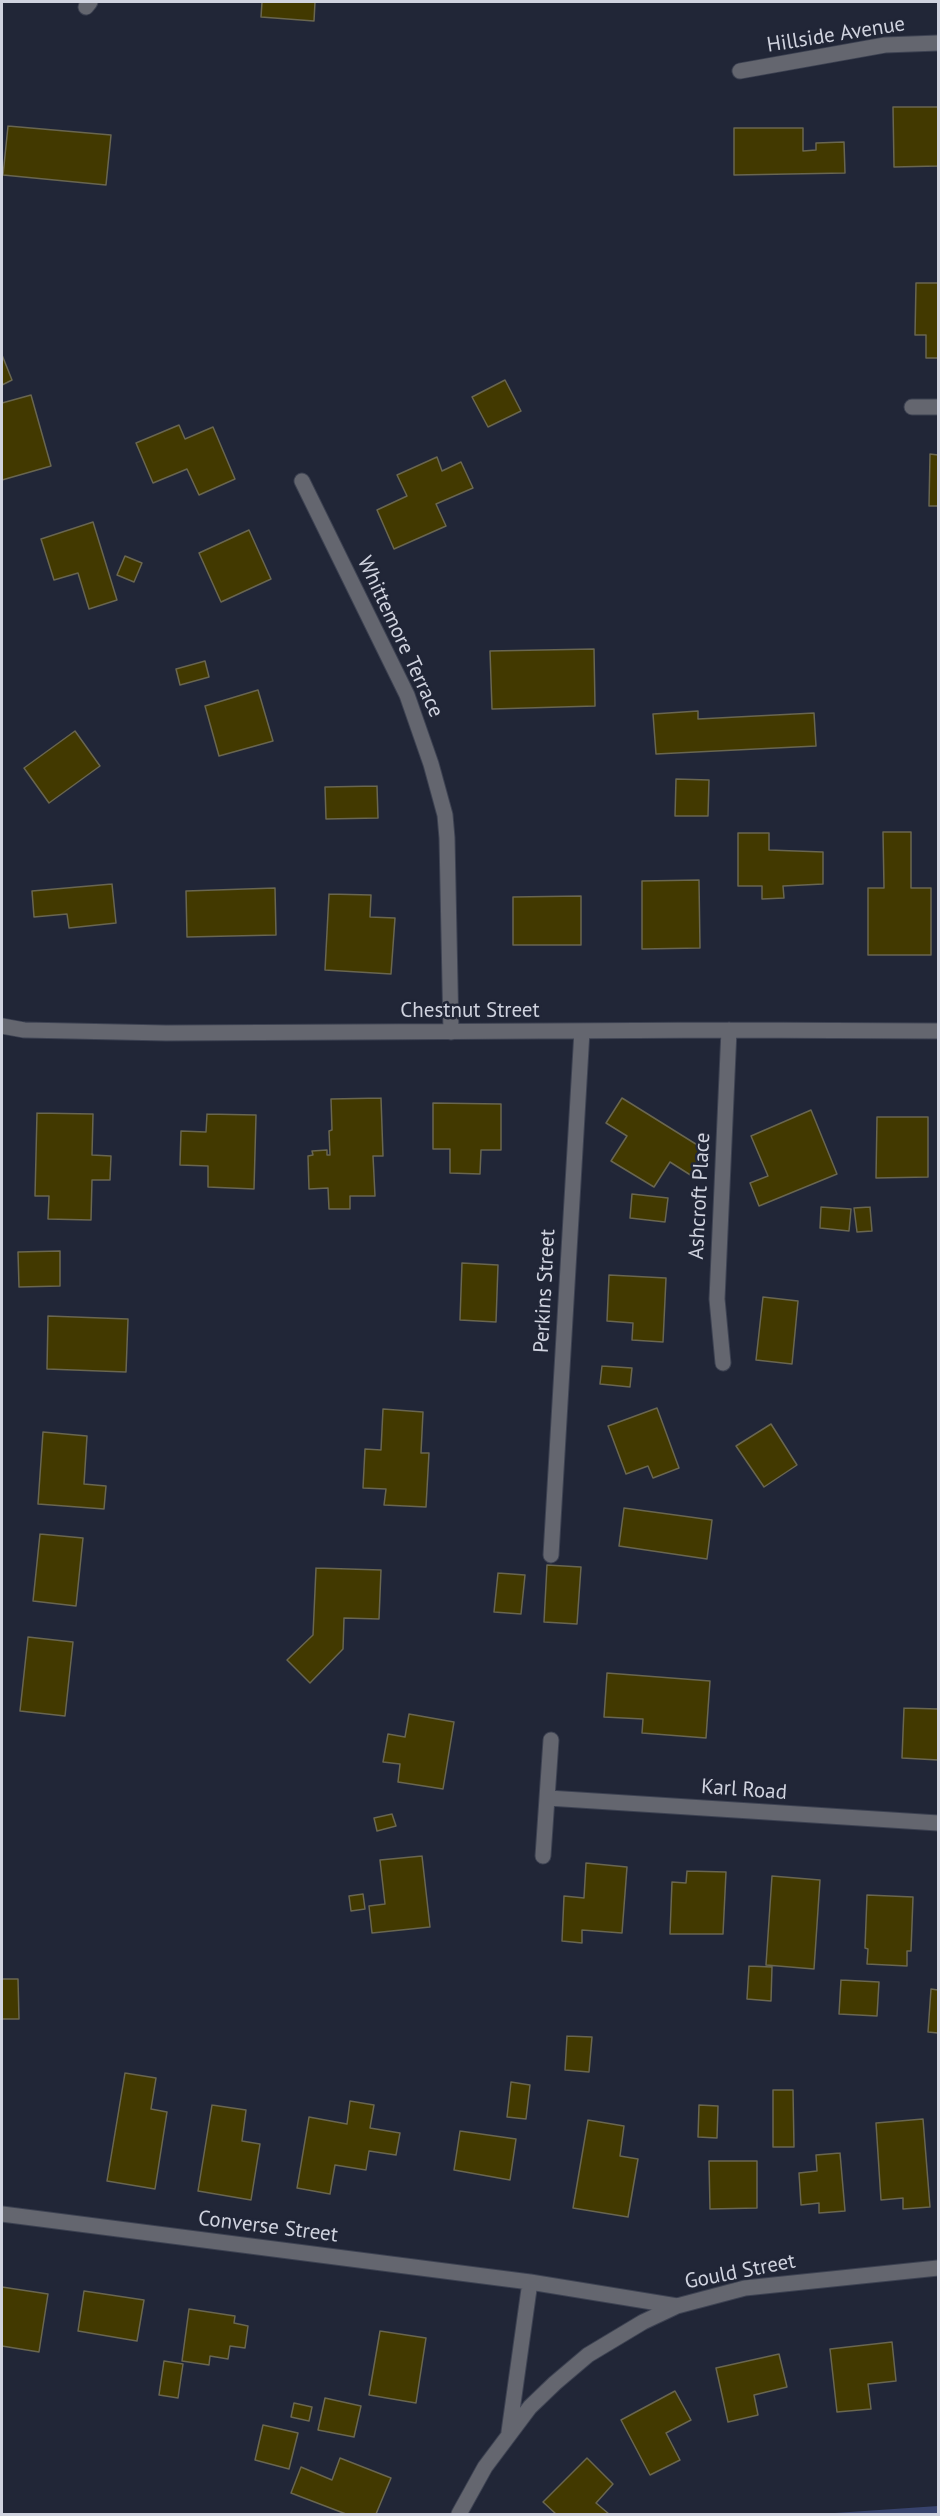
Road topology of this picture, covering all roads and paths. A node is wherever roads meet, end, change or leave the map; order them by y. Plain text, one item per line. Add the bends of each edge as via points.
1 (939, 43) edge
2 (740, 71) dead end
3 (912, 406) dead end
4 (939, 407) edge
5 (302, 481) dead end
6 (2, 1026) edge
7 (729, 1030) junction
8 (582, 1031) junction
9 (939, 1031) edge
10 (451, 1032) junction
11 (723, 1363) dead end
12 (551, 1555) dead end
13 (551, 1740) dead end
14 (548, 1798) junction
15 (939, 1823) edge
16 (543, 1856) dead end
17 (2, 2214) edge
18 (939, 2268) edge
19 (530, 2282) junction
20 (677, 2306) junction
21 (509, 2432) junction
22 (459, 2514) edge

1 - 2 street, Hillside Avenue via 885,45
3 - 4 street
5 - 10 street, Whittemore Terrace via 407,696 445,814
6 - 10 street, Chestnut Street via 71,1032
7 - 8 street, Chestnut Street
7 - 9 street, Chestnut Street
7 - 11 street, Ashcroft Place via 717,1299
8 - 10 street, Chestnut Street
8 - 12 street, Perkins Street
13 - 14 street
14 - 15 street, Karl Road
14 - 16 street
17 - 19 street, Converse Street
18 - 20 street, Gould Street via 746,2288
19 - 20 street, Converse Street
19 - 21 street
20 - 21 street, Gould Street via 588,2355 546,2391
21 - 22 street, Gould Street

